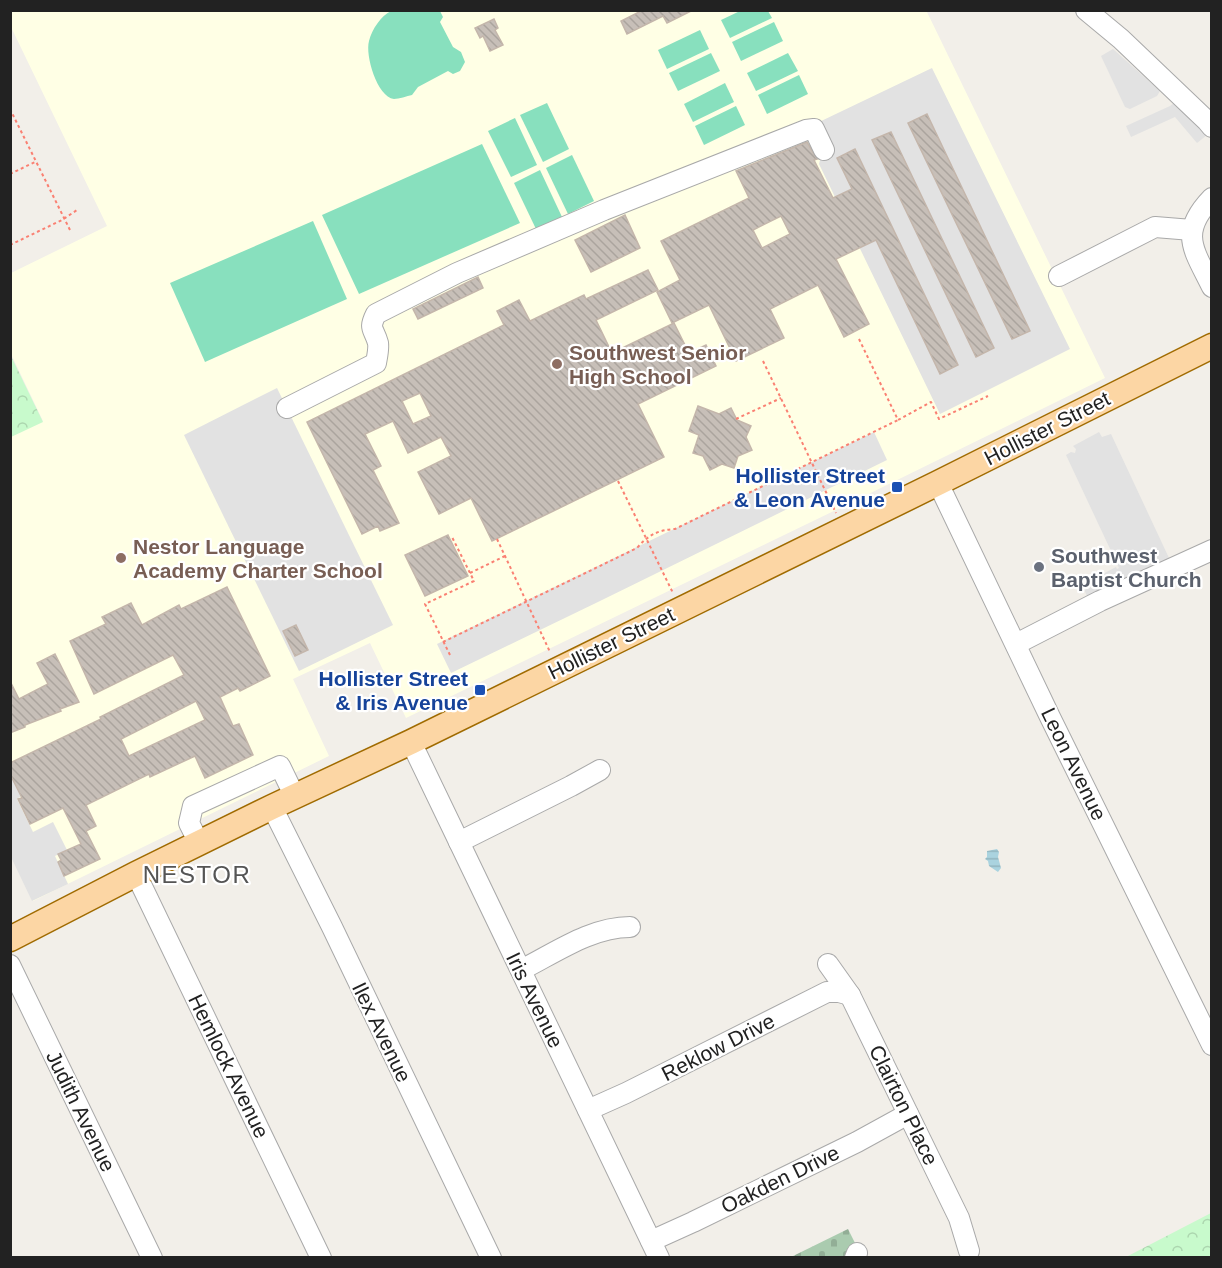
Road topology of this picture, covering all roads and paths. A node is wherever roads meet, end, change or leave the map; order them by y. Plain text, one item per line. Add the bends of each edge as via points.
1 (1086, 10) edge
2 (10, 109) edge
3 (1212, 127) edge
4 (824, 150) dead end
5 (36, 162) junction
6 (10, 174) edge
7 (1212, 198) edge
8 (77, 210) dead end
9 (64, 218) junction
10 (70, 230) dead end
11 (1192, 230) junction
12 (10, 245) edge
13 (1059, 276) dead end
14 (1212, 287) edge
15 (859, 339) dead end
16 (1212, 346) edge
17 (763, 361) dead end
18 (988, 396) dead end
19 (781, 399) junction
20 (287, 408) dead end
21 (736, 419) dead end
22 (898, 420) junction
23 (812, 463) junction
24 (618, 481) dead end
25 (938, 483) junction
26 (836, 513) dead end
27 (452, 537) dead end
28 (646, 538) junction
29 (497, 539) dead end
30 (1212, 550) edge
31 (505, 556) junction
32 (1136, 571) dead end
33 (470, 573) junction
34 (673, 593) dead end
35 (526, 601) junction
36 (1013, 639) junction
37 (443, 642) junction
38 (550, 652) dead end
39 (450, 656) dead end
40 (411, 742) junction
41 (600, 770) dead end
42 (295, 797) junction
43 (272, 807) junction
44 (459, 842) junction
45 (199, 843) junction
46 (136, 874) junction
47 (630, 927) dead end
48 (10, 939) edge
49 (828, 964) dead end
50 (10, 965) edge
51 (521, 970) junction
52 (850, 994) junction
53 (1212, 1045) edge
54 (588, 1110) junction
55 (908, 1114) junction
56 (655, 1249) edge
57 (969, 1251) dead end
58 (152, 1257) edge
59 (321, 1257) edge
60 (491, 1257) edge

1 - 3 street
2 - 5 path
4 - 20 street via 814,129 806,130 458,273 376,314 372,323 378,344 376,363
5 - 6 path
5 - 9 path
7 - 11 street via 1200,211
8 - 9 path
9 - 10 path
9 - 12 path
11 - 13 street via 1155,227
11 - 14 street via 1192,247
15 - 22 path
16 - 25 main road, Hollister Street
17 - 19 path
18 - 22 path via 939,419 931,402
19 - 21 path
19 - 23 path
22 - 23 path
23 - 26 path
23 - 28 path via 675,529
24 - 28 path
25 - 36 street, Leon Avenue
25 - 40 main road, Hollister Street
27 - 33 path
28 - 34 path
28 - 35 path via 637,548
29 - 31 path
30 - 36 street
31 - 33 path
31 - 35 path
32 - 36 street
33 - 37 path via 474,581 425,604
35 - 37 path
35 - 38 path
36 - 53 street, Leon Avenue
37 - 39 path
40 - 42 main road, Hollister Street
40 - 44 street, Iris Avenue
41 - 44 street
42 - 43 main road, Hollister Street
42 - 45 street via 280,766 193,806 189,823
43 - 45 main road, Hollister Street
43 - 60 street, Ilex Avenue
44 - 51 street, Iris Avenue
45 - 46 main road, Hollister Street
46 - 48 main road, Hollister Street
46 - 59 street, Hemlock Avenue
47 - 51 street via 584,938
49 - 52 street, Clairton Place
50 - 58 street, Judith Avenue
51 - 54 street, Iris Avenue
52 - 54 street, Reklow Drive via 827,992
52 - 55 street, Clairton Place
54 - 56 street, Iris Avenue
55 - 56 street, Oakden Drive via 693,1222
55 - 57 street, Clairton Place via 959,1218

